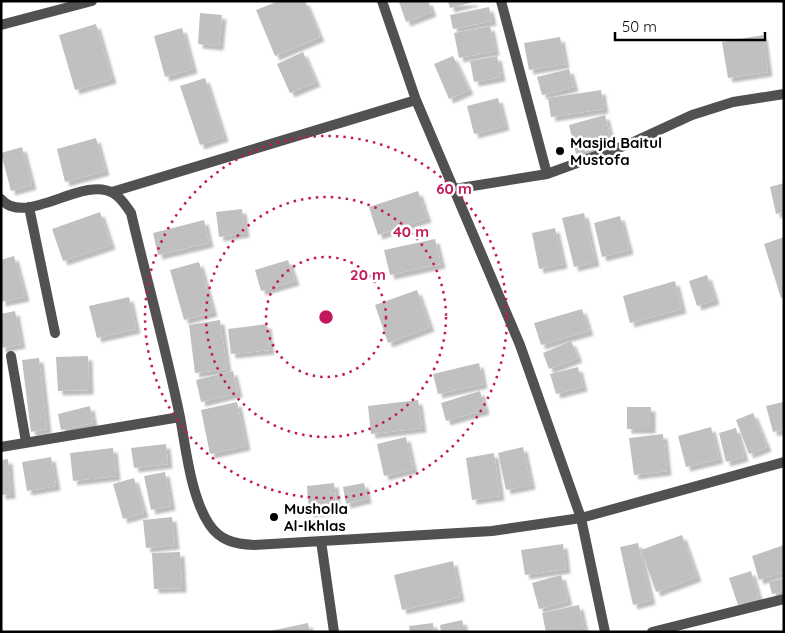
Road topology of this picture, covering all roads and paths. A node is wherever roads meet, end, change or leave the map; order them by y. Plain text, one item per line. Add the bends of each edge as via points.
1 (92, 1) edge
2 (382, 1) edge
3 (501, 1) edge
4 (1, 25) edge
5 (784, 94) edge
6 (416, 100) junction
7 (547, 174) junction
8 (454, 189) junction
9 (112, 192) junction
10 (2, 202) edge
11 (29, 207) junction
12 (55, 333) dead end
13 (11, 356) dead end
14 (180, 417) junction
15 (26, 442) junction
16 (1, 447) edge
17 (784, 462) edge
18 (581, 518) junction
19 (321, 541) junction
20 (784, 599) edge
21 (334, 632) edge
22 (605, 632) edge
23 (652, 632) edge

1 - 4 street
2 - 6 street
3 - 7 street
5 - 7 street via 733,102 692,115 630,144
6 - 8 street
6 - 9 street
7 - 8 street
8 - 18 street via 520,345
9 - 11 street via 98,188
9 - 14 street via 131,213
10 - 11 street via 14,208
11 - 12 street
13 - 15 street
14 - 15 street
14 - 19 street via 189,471 208,523 219,536 235,544 254,545
15 - 16 street
17 - 18 street
18 - 19 street via 492,531
18 - 22 street
19 - 21 street
20 - 23 street

